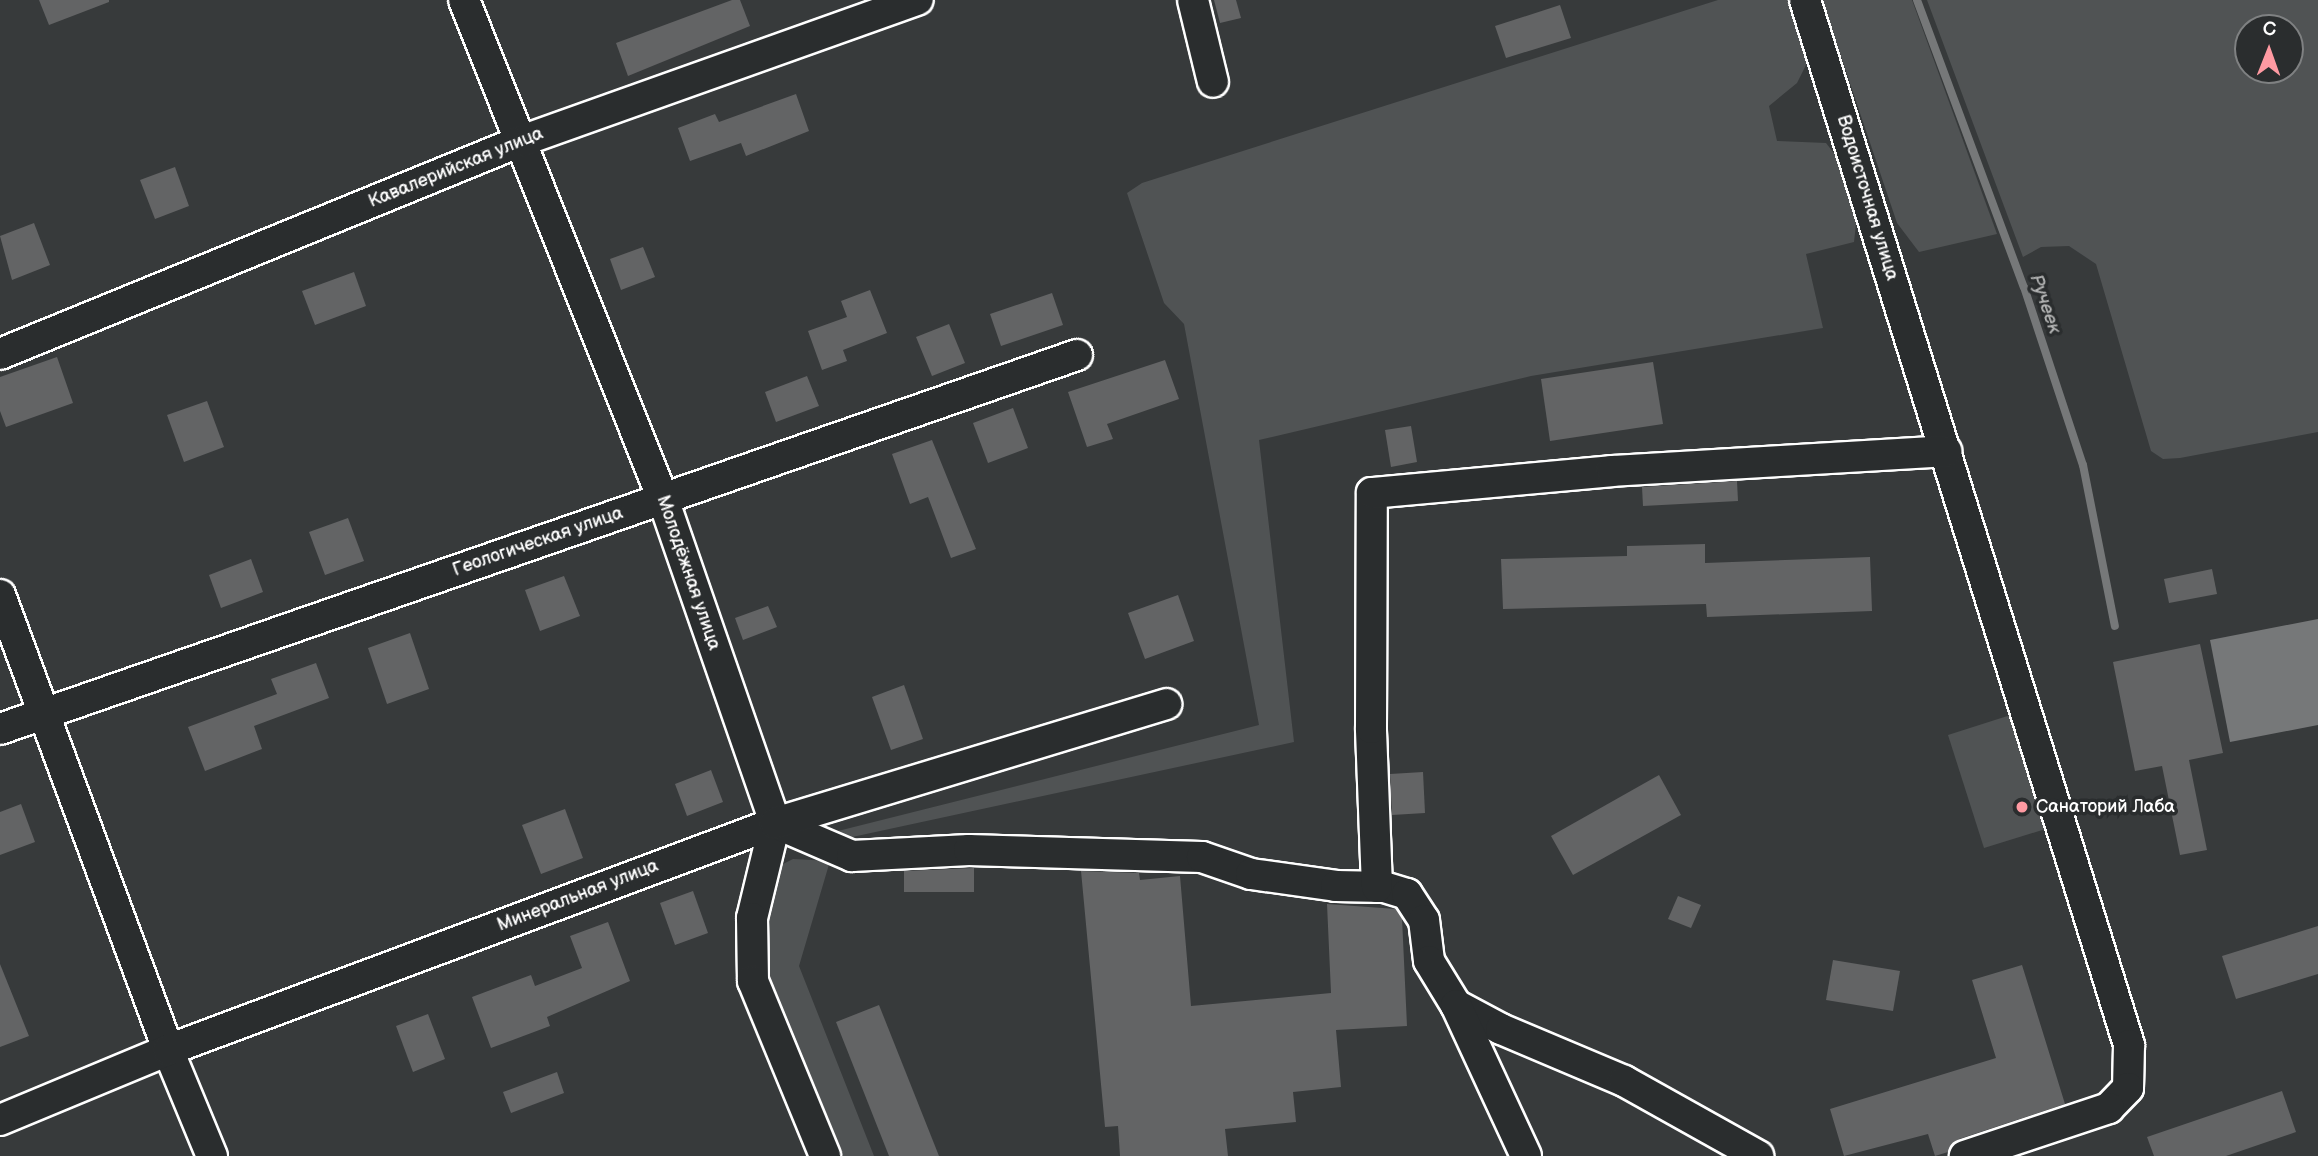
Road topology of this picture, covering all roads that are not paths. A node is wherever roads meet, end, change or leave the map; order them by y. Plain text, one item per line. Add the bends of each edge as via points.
1 (464, 0) edge
2 (918, 0) edge
3 (1193, 0) edge
4 (1804, 0) edge
5 (1213, 82) dead end
6 (521, 141) junction
7 (0, 354) edge
8 (1077, 355) dead end
9 (1946, 451) junction
10 (663, 499) junction
11 (0, 595) edge
12 (1167, 704) dead end
13 (43, 712) junction
14 (0, 729) edge
15 (775, 822) junction
16 (1377, 887) junction
17 (1457, 1005) junction
18 (168, 1050) junction
19 (0, 1119) edge
20 (212, 1156) edge
21 (824, 1156) edge
22 (1526, 1156) edge
23 (1758, 1156) edge
24 (1965, 1156) edge

1 - 6 street, Молодёжная улица
2 - 6 street, Кавалерийская улица
3 - 5 street
4 - 9 street, Водоисточная улица
6 - 7 street, Кавалерийская улица
6 - 10 street, Молодёжная улица
8 - 10 street, Геологическая улица
9 - 16 street via 1612,471 1372,493 1371,728
9 - 24 street, Водоисточная улица via 2129,1045 2128,1088 2109,1108
10 - 13 street, Геологическая улица
10 - 15 street, Молодёжная улица
11 - 13 street
12 - 15 street, Минеральная улица
13 - 14 street, Геологическая улица
13 - 18 street
15 - 16 street via 852,856 969,850 1202,857 1251,874
15 - 18 street, Минеральная улица
15 - 21 street via 752,918 753,981
16 - 17 street via 1407,894 1424,920 1429,961
17 - 22 street
17 - 23 street via 1501,1030 1624,1081
18 - 19 street, Минеральная улица
18 - 20 street

